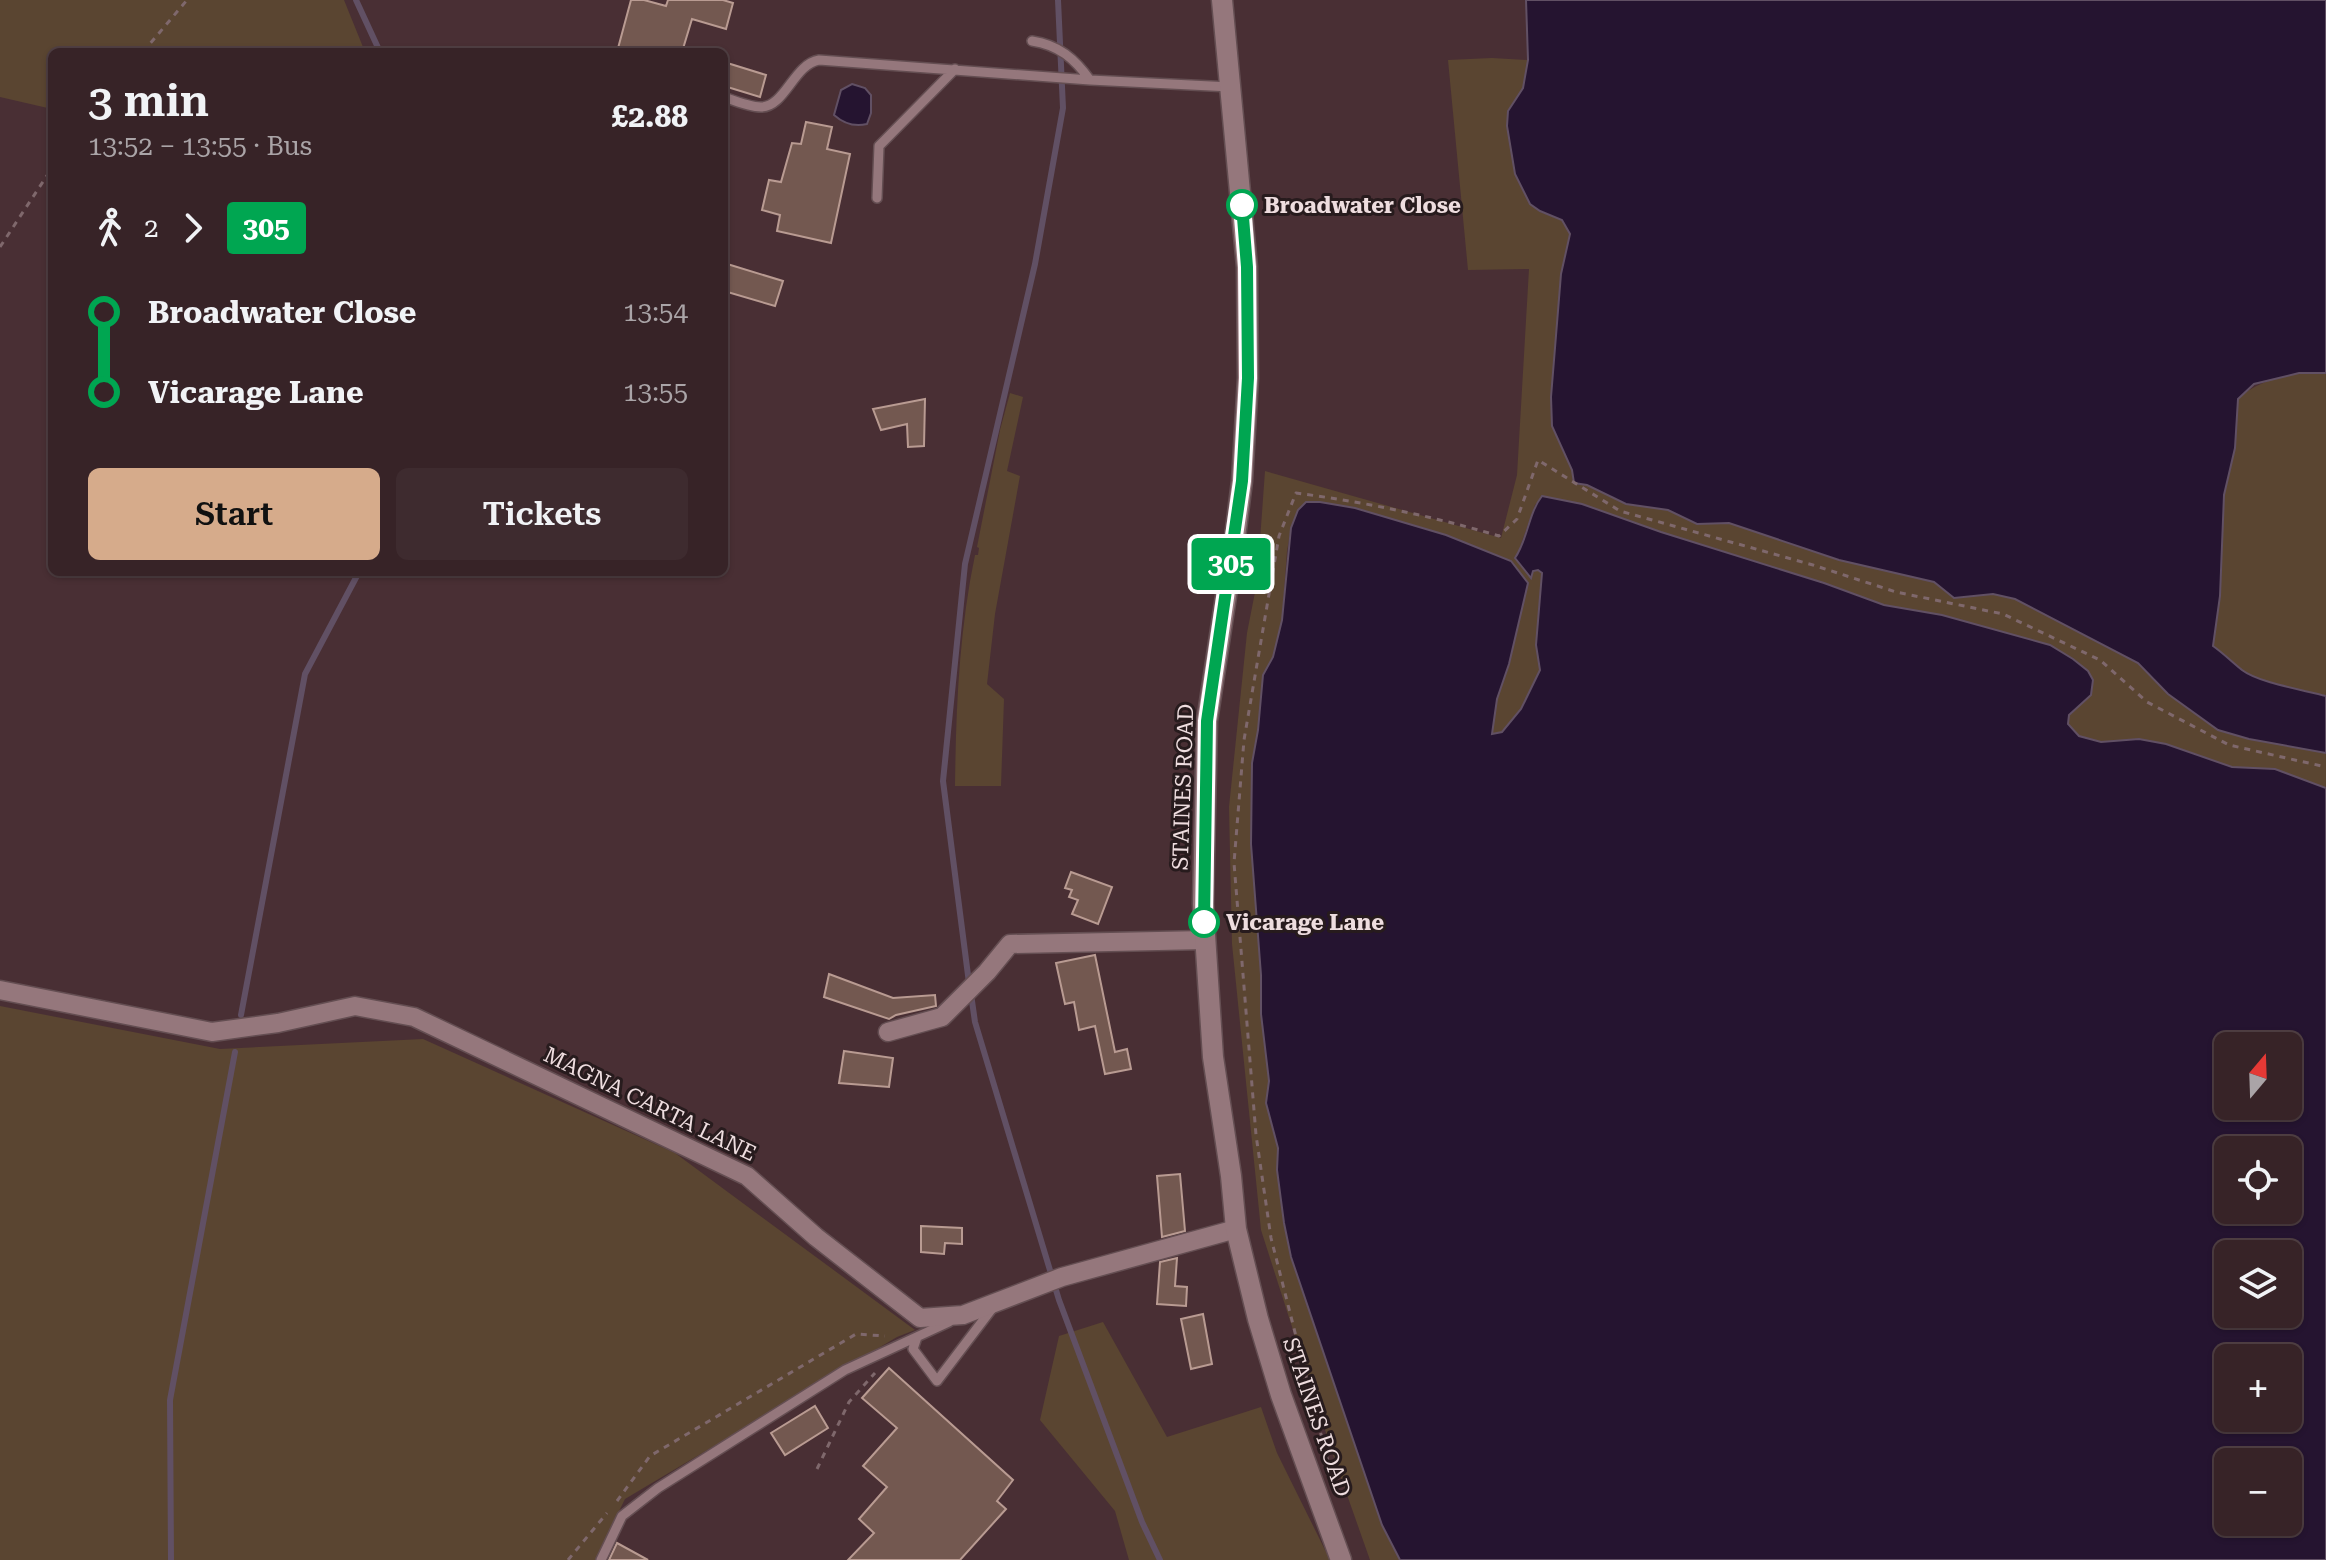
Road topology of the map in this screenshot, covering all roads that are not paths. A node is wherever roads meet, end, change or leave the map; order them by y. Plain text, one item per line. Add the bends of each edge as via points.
1 (1222, 0) edge
2 (1032, 41) dead end
3 (955, 69) junction
4 (1090, 80) junction
5 (1231, 87) junction
6 (728, 98) edge
7 (877, 198) dead end
8 (1205, 940) junction
9 (0, 990) edge
10 (888, 1032) dead end
11 (1236, 1229) junction
12 (996, 1303) junction
13 (963, 1315) junction
14 (917, 1337) junction
15 (601, 1560) edge
16 (1341, 1560) edge

1 - 5 main road, STAINES ROAD
2 - 4 lane via 1055,46
3 - 4 lane
3 - 6 lane via 813,60 767,107
3 - 7 lane via 879,146
4 - 5 lane
5 - 8 main road, STAINES ROAD via 1247,267 1248,378 1242,481 1207,721
8 - 10 street via 1010,944 942,1017
8 - 11 main road, STAINES ROAD via 1213,1057
9 - 13 street, MAGNA CARTA LANE via 212,1032 355,1006 414,1017 747,1176 920,1318
11 - 12 street, MAGNA CARTA LANE via 1062,1277
11 - 16 main road, STAINES ROAD via 1281,1395
12 - 13 street, MAGNA CARTA LANE
12 - 14 lane via 937,1381 913,1349
13 - 14 lane
14 - 15 lane via 845,1370 658,1488 622,1516

